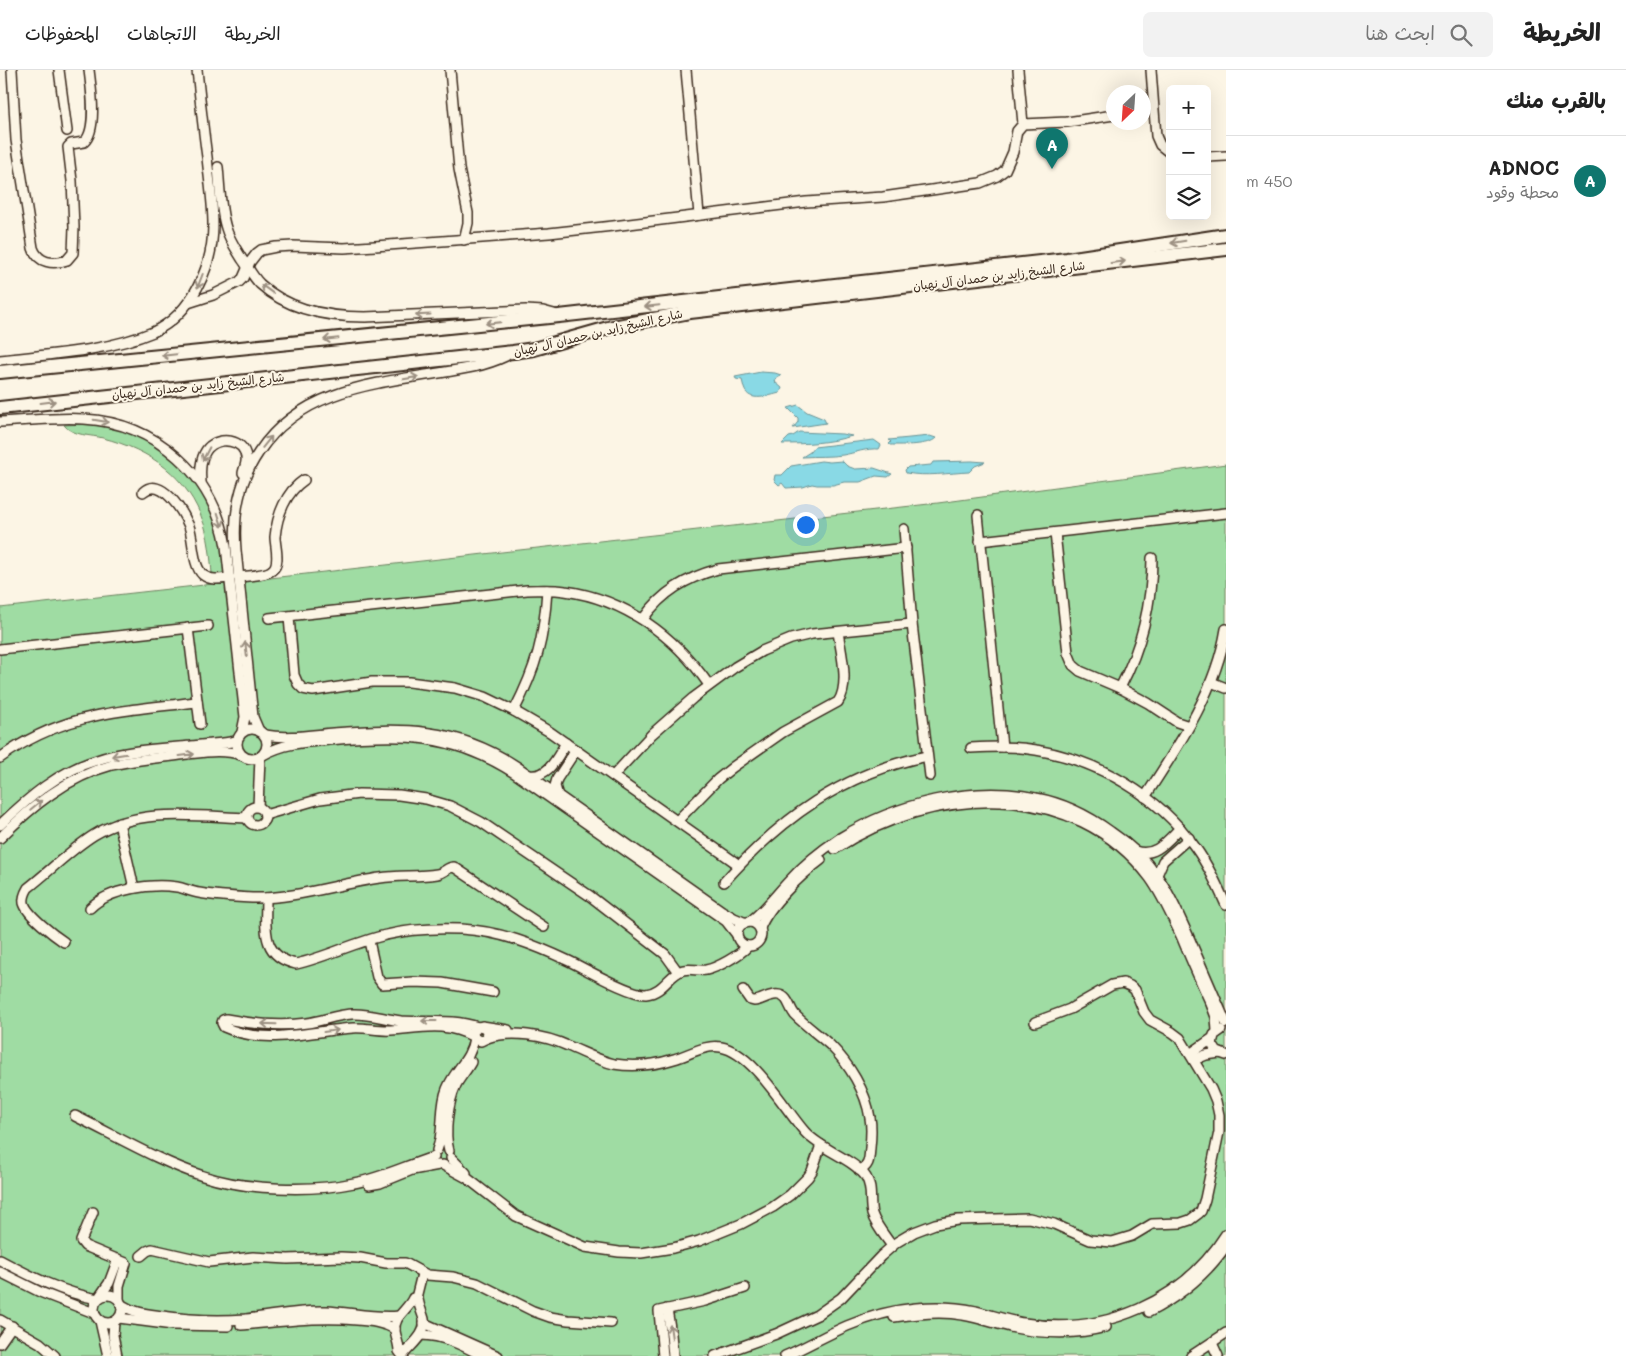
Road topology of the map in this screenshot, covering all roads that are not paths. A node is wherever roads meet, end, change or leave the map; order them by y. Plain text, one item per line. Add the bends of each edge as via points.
1 (12, 70) edge
2 (59, 70) edge
3 (89, 70) edge
4 (197, 70) edge
5 (450, 70) edge
6 (686, 70) edge
7 (1018, 70) edge
8 (1151, 70) edge
9 (1154, 109) junction
10 (1151, 110) edge
11 (1106, 117) edge
12 (1023, 124) junction
13 (67, 130) dead end
14 (1166, 151) edge
15 (1226, 156) edge
16 (1211, 157) edge
17 (218, 167) dead end
18 (699, 215) junction
19 (227, 233) junction
20 (213, 234) junction
21 (1226, 235) edge
22 (464, 240) junction
23 (1226, 249) edge
24 (248, 267) junction
25 (188, 303) junction
26 (559, 316) junction
27 (513, 352) junction
28 (0, 360) edge
29 (0, 372) edge
30 (0, 408) edge
31 (0, 422) edge
32 (304, 480) dead end
33 (201, 482) junction
34 (242, 486) junction
35 (143, 492) dead end
36 (1226, 513) edge
37 (978, 515) dead end
38 (904, 529) dead end
39 (1055, 532) junction
40 (980, 541) junction
41 (906, 548) junction
42 (1152, 558) dead end
43 (234, 578) junction
44 (547, 590) junction
45 (289, 617) junction
46 (269, 618) dead end
47 (643, 619) junction
48 (912, 624) junction
49 (208, 626) dead end
50 (188, 628) junction
51 (1226, 629) edge
52 (838, 632) junction
53 (0, 649) edge
54 (1210, 682) junction
55 (709, 685) junction
56 (1120, 688) junction
57 (1226, 688) edge
58 (197, 702) junction
59 (514, 711) junction
60 (200, 724) dead end
61 (1189, 726) junction
62 (242, 732) junction
63 (262, 733) junction
64 (237, 742) junction
65 (566, 743) junction
66 (1002, 747) junction
67 (971, 748) dead end
68 (576, 750) junction
69 (241, 755) junction
70 (262, 756) junction
71 (927, 756) junction
72 (0, 758) edge
73 (529, 775) junction
74 (613, 776) junction
75 (930, 776) dead end
76 (558, 796) junction
77 (1144, 797) junction
78 (258, 807) junction
79 (265, 815) junction
80 (247, 818) junction
81 (677, 821) junction
82 (119, 823) junction
83 (0, 825) edge
84 (1180, 828) junction
85 (0, 838) edge
86 (1189, 838) junction
87 (1165, 843) junction
88 (1135, 851) junction
89 (1173, 852) junction
90 (739, 866) junction
91 (1156, 875) junction
92 (724, 882) dead end
93 (1222, 884) edge
94 (134, 888) junction
95 (266, 898) junction
96 (1226, 905) edge
97 (90, 908) dead end
98 (747, 922) junction
99 (544, 927) dead end
100 (760, 928) junction
101 (738, 937) junction
102 (369, 940) junction
103 (64, 942) dead end
104 (748, 946) junction
105 (728, 959) junction
106 (678, 972) junction
107 (743, 990) dead end
108 (494, 992) dead end
109 (1035, 1022) dead end
110 (1226, 1023) edge
111 (481, 1027) junction
112 (1219, 1033) edge
113 (479, 1038) junction
114 (1223, 1054) edge
115 (1192, 1057) junction
116 (75, 1116) dead end
117 (818, 1143) junction
118 (450, 1154) junction
119 (438, 1159) junction
120 (859, 1170) junction
121 (473, 1181) junction
122 (93, 1212) dead end
123 (1226, 1234) edge
124 (892, 1246) junction
125 (1226, 1246) edge
126 (141, 1256) dead end
127 (0, 1260) edge
128 (122, 1261) junction
129 (0, 1272) edge
130 (422, 1274) junction
131 (745, 1288) dead end
132 (99, 1298) junction
133 (416, 1298) junction
134 (121, 1302) junction
135 (663, 1310) junction
136 (399, 1316) junction
137 (97, 1317) junction
138 (0, 1320) edge
139 (117, 1320) junction
140 (424, 1323) junction
141 (612, 1323) dead end
142 (12, 1326) junction
143 (394, 1329) junction
144 (1224, 1334) edge
145 (421, 1335) junction
146 (0, 1343) edge
147 (1212, 1343) junction
148 (1226, 1345) edge
149 (405, 1354) edge
150 (54, 1356) edge
151 (108, 1356) edge
152 (117, 1356) edge
153 (483, 1356) edge
154 (498, 1356) edge
155 (663, 1356) edge
156 (673, 1356) edge
157 (714, 1356) edge
158 (785, 1356) edge
159 (799, 1356) edge
160 (1191, 1356) edge
161 (1218, 1356) edge

1 - 3 street via 16,146 33,248 41,260 51,263 67,260 73,253 68,148 71,144 84,142 90,134
2 - 13 street
4 - 20 street
5 - 22 street via 459,169 468,213
6 - 18 street
7 - 12 street
8 - 9 street
9 - 10 street
9 - 14 street via 1157,140
11 - 12 street
12 - 18 street via 1017,131 1005,170 980,183
15 - 16 street
17 - 19 street
18 - 22 street
19 - 20 street
19 - 24 street
20 -> 25 street via 201,281
21 -> 26 highway, شارع الشيخ زايد بن حمدان آل نهيان via 1067,259
22 - 24 street via 352,248 267,248 257,253
27 -> 23 highway, شارع الشيخ زايد بن حمدان آل نهيان via 690,312
24 - 25 street via 239,282
26 -> 24 street via 526,310 365,318 320,314 283,299 261,284
25 - 28 street via 155,331 120,343
26 -> 29 highway, شارع الشيخ زايد بن حمدان آل نهيان
30 -> 27 highway, شارع الشيخ زايد بن حمدان آل نهيان
34 -> 27 street via 254,459 274,432 320,400 352,389 484,365
31 -> 33 street via 84,419 122,426 157,442 184,463
32 - 43 street via 293,489 279,516 274,569
34 -> 33 street via 245,454 237,444 229,441 209,446 201,466
33 -> 43 street via 224,530
34 - 43 street via 235,526
35 - 43 street via 152,487 158,488 178,507 190,528 198,567 203,574 211,579
36 - 39 street
37 - 40 street
38 - 41 street
39 - 40 street
39 - 56 street via 1069,658 1076,668
40 - 66 street
41 - 47 street via 718,569 678,585
41 - 48 street
42 - 56 street via 1147,618 1136,654
43 - 62 street via 245,717
63 -> 43 street via 253,717
44 - 45 street
44 - 47 street via 584,594
44 - 59 street via 541,643
45 - 46 street
45 - 59 street via 294,669 304,682 319,689 372,682 425,683 470,692
47 - 55 street via 675,644
48 - 52 street
48 - 71 street
49 - 50 street
50 - 53 street
50 - 58 street
51 - 54 street
52 - 55 street via 812,634 782,642 748,659
52 - 81 street via 844,682 838,702 783,732 740,761
54 - 57 street
54 - 61 street
55 - 74 street via 652,734
56 - 61 street
58 - 60 street
58 - 72 street via 80,719 35,736
59 - 65 street
61 - 77 street
62 - 63 street via 252,729
62 - 64 street
63 - 70 street via 268,745
63 - 73 street via 282,737 385,730 434,733 484,748
64 - 69 street
64 -> 83 street via 126,753 96,760 49,784
65 - 68 street
65 - 73 street via 548,770
66 - 67 street
66 - 77 street via 1046,751 1076,760 1105,772
68 - 74 street
68 - 76 street via 557,779
69 - 70 street via 250,760
85 -> 69 street via 49,795 92,771 126,762 204,752
70 - 78 street
70 - 101 street via 293,744 379,736 431,738 474,751 506,767 726,921
71 - 75 street
71 - 90 street via 871,772 840,786 792,816
73 - 76 street
74 - 81 street
76 - 98 street via 722,911
77 - 84 street
78 - 79 street
78 - 80 street via 249,810
79 - 80 street via 262,823 256,825
79 - 106 street via 320,799 358,794 399,795 450,806 480,822 590,896 665,954
80 - 82 street via 156,816
81 - 90 street
82 - 94 street
82 - 103 street via 84,842 28,888 25,894 27,910
84 - 86 street
84 - 87 street
86 - 89 street
86 - 93 street
87 - 88 street via 1150,853
87 - 89 street
88 - 91 street
88 - 98 street via 1095,821 1071,808 1043,799 1002,794 935,800 866,824 840,839 803,866 758,915
89 - 91 street via 1162,861
90 - 92 street
91 - 110 street via 1170,898
93 - 96 street
94 - 95 street via 174,887 198,893
94 - 97 street via 106,896
95 - 99 street via 380,878 436,874 454,867
95 - 102 street via 267,940 272,952 283,960 296,964
98 - 100 street
98 - 101 street via 738,929
100 - 104 street via 760,941
100 - 112 street via 772,908 817,862 842,844 878,826 905,815 945,806 988,802 1032,804 1069,815 1102,832 1149,877 1166,904 1188,953 1216,1017
101 - 104 street via 742,944
101 - 105 street
102 - 106 street via 432,929 495,933 534,945 641,994 658,989
102 - 108 street via 377,977 382,984 442,983
104 - 105 street
105 - 106 street via 710,969
107 - 120 street via 754,1001 775,994 784,997 796,1016 829,1044 852,1073 868,1107 871,1126 868,1163
109 - 115 street via 1123,983 1135,990 1147,1016 1176,1035
111 - 113 street via 474,1030
111 - 113 street via 488,1033
111 -> 113 street via 445,1021 403,1021 362,1014 293,1025 226,1020 222,1023 230,1030 255,1035 298,1036 351,1028 389,1030 445,1026
111 - 117 street via 552,1035 600,1056 622,1060 660,1058 710,1042 726,1044 741,1051 763,1071
112 - 114 street via 1213,1047
112 - 115 street
113 - 117 street via 507,1034 546,1038 604,1061 628,1065 665,1062 709,1047 726,1048 763,1077 805,1132
113 - 118 street via 470,1064 452,1095 447,1141
113 - 119 street via 446,1092
114 - 115 street
115 - 124 street via 1214,1095 1220,1120 1205,1198 1201,1210 1194,1217 1181,1223 1152,1224 1126,1239 1104,1242 1083,1238 1037,1219 958,1220 925,1227
116 - 119 street via 172,1164 217,1180 254,1186 326,1187 356,1183 389,1177
117 - 120 street
117 - 121 street via 812,1171 778,1204 741,1224 699,1241 662,1251 630,1253 597,1249 518,1211
118 - 119 street via 449,1162
118 - 119 street via 444,1148
118 - 121 street
119 - 121 street
120 - 124 street via 869,1184 874,1218
122 - 128 street via 82,1243
123 - 158 street via 1204,1263 1173,1290 1143,1308 1112,1319 1075,1326 1049,1326 1010,1321 965,1309 916,1308 845,1326
124 - 157 street via 841,1298 817,1315
125 - 159 street via 1205,1272 1177,1295 1139,1316 1103,1328 1053,1333 954,1314 912,1315 862,1326
126 - 130 street via 152,1250 209,1262 253,1257 350,1257 405,1264
127 - 132 street via 53,1285
128 - 132 street
128 - 134 street
129 - 137 street
130 - 133 street
130 - 141 street via 468,1280 550,1317
131 - 135 street
132 - 134 street via 110,1294
132 - 137 street via 94,1304
133 - 136 street
133 - 140 street
134 - 136 street via 132,1311 145,1314 201,1319 237,1319 310,1311
134 - 139 street via 122,1312
135 - 155 street
156 -> 135 street via 671,1334
136 - 143 street
137 - 139 street via 107,1323
137 - 151 street
138 - 142 street
139 - 143 street via 209,1326 332,1318 379,1323
139 - 152 street via 113,1335
140 - 145 street
140 - 154 street
142 - 146 street
142 - 150 street
143 - 149 street via 400,1353
144 - 147 street
144 - 148 street
145 - 149 street
145 - 153 street via 445,1339
147 - 160 street
147 - 161 street

